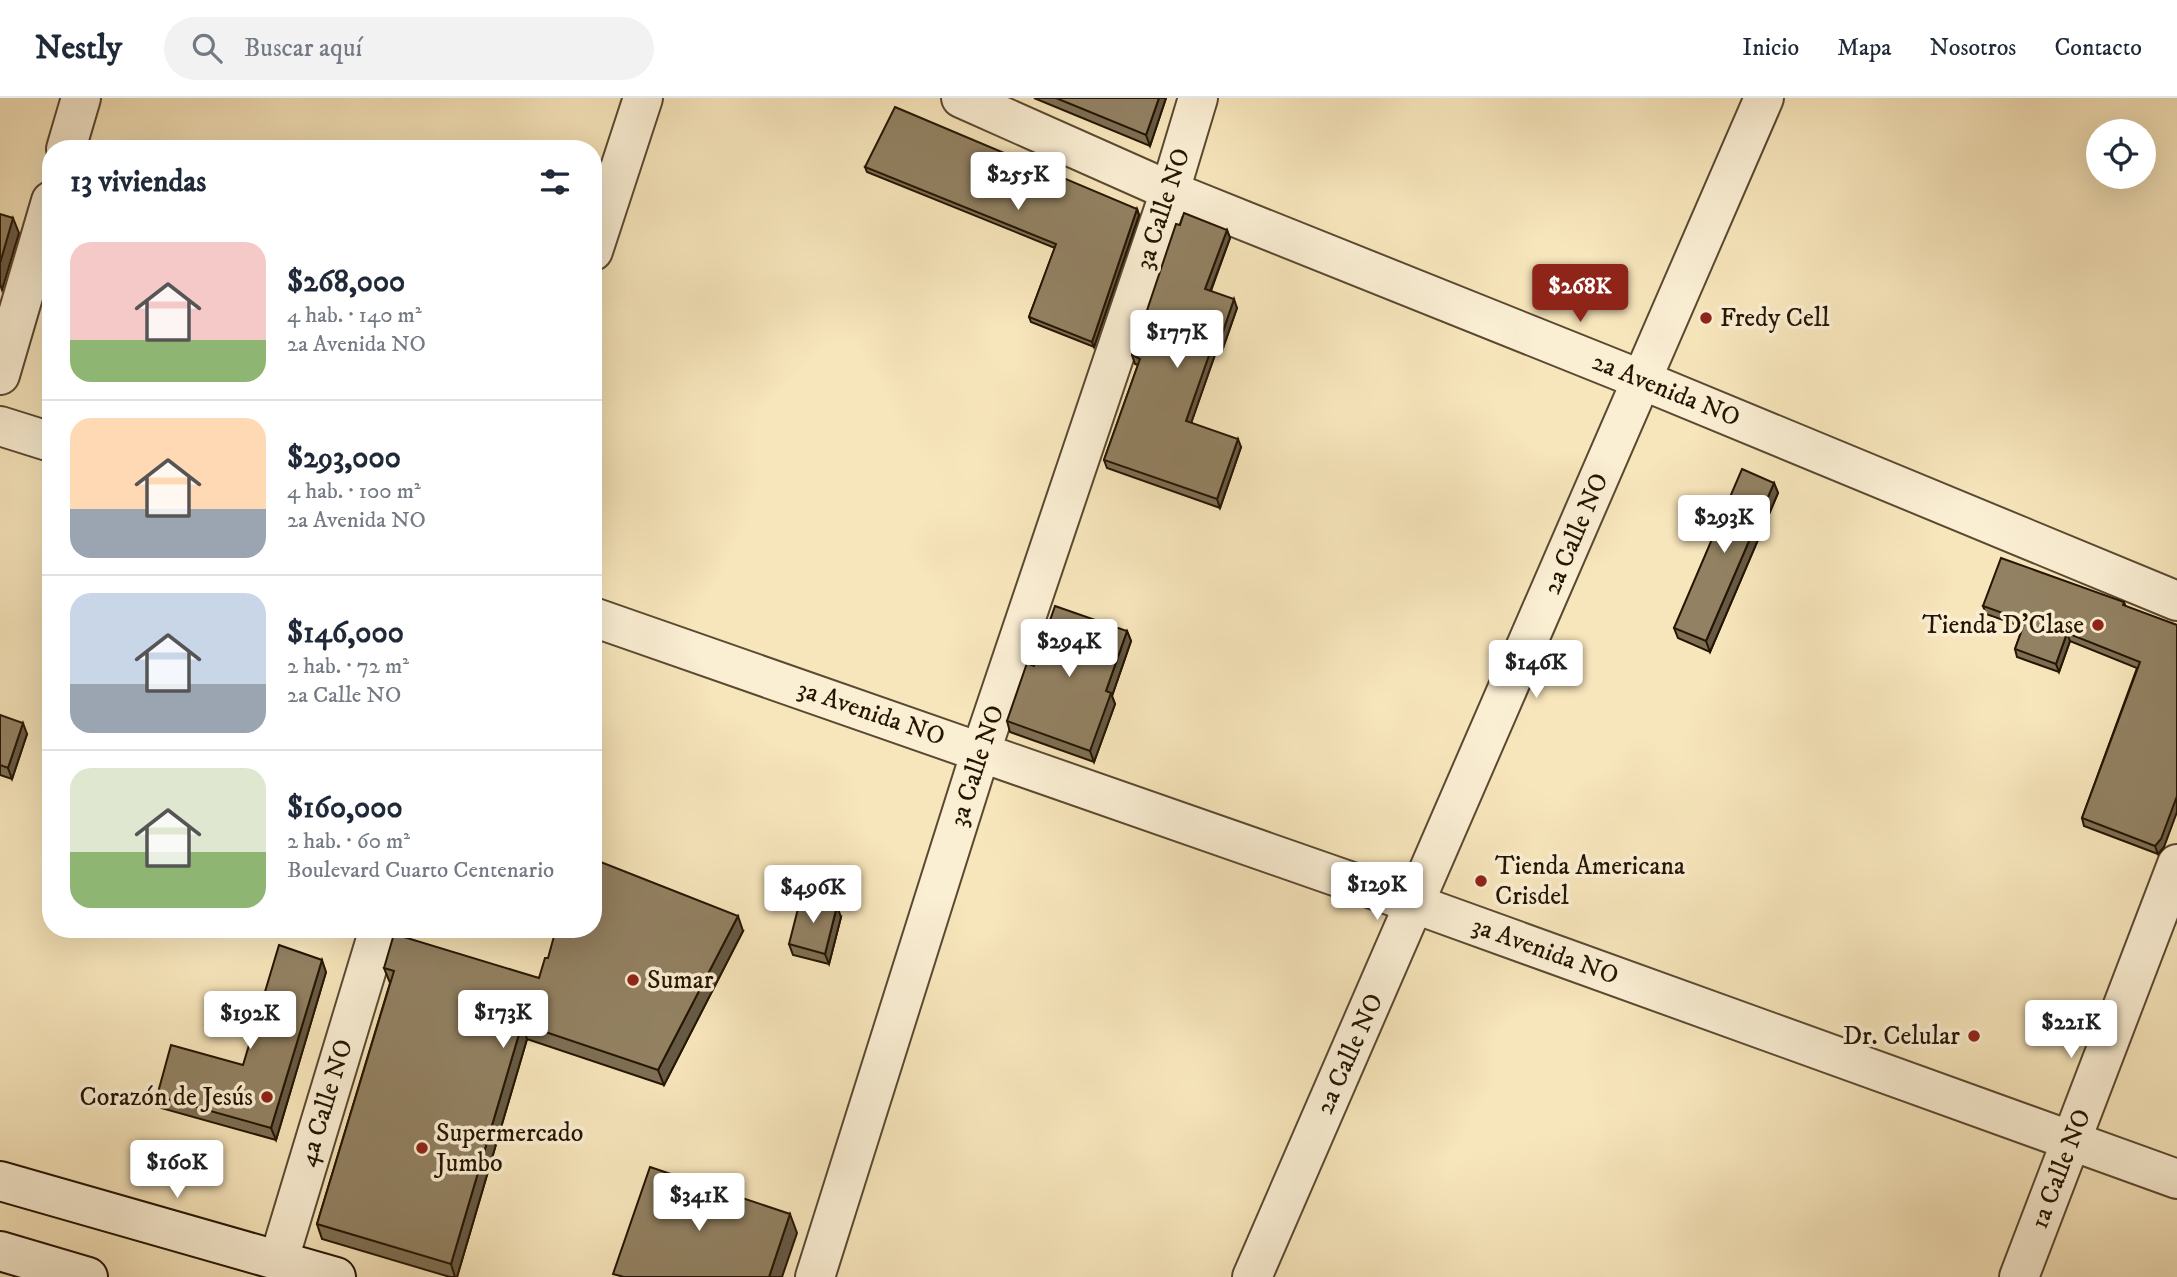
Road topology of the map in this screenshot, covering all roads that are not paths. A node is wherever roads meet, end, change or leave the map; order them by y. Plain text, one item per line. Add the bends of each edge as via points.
1 (81, 98) edge
2 (643, 98) edge
3 (961, 98) edge
4 (1198, 98) edge
5 (1764, 98) edge
6 (69, 140) edge
7 (1170, 191) junction
8 (602, 223) edge
9 (42, 232) edge
10 (0, 375) edge
11 (1642, 380) junction
12 (0, 426) edge
13 (42, 439) edge
14 (2177, 601) edge
15 (602, 620) edge
16 (981, 751) junction
17 (2177, 863) edge
18 (1415, 904) junction
19 (376, 938) edge
20 (2072, 1142) junction
21 (2177, 1179) edge
22 (0, 1181) edge
23 (0, 1251) edge
24 (276, 1268) edge
25 (88, 1277) edge
26 (336, 1277) edge
27 (815, 1277) edge
28 (1252, 1277) edge
29 (2019, 1277) edge

1 - 6 street
2 - 8 street
3 - 7 street, 2a Avenida NO
4 - 7 street, 3a Calle NO
5 - 11 street, 2a Calle NO
7 - 11 street, 2a Avenida NO
7 - 16 street, 3a Calle NO
9 - 10 street
11 - 14 street, 2a Avenida NO
11 - 18 street, 2a Calle NO
12 - 13 street
15 - 16 street, 3a Avenida NO
16 - 18 street, 3a Avenida NO
16 - 27 street, 3a Calle NO
17 - 20 street, 1a Calle NO
18 - 20 street, 3a Avenida NO
18 - 28 street, 2a Calle NO
19 - 24 street, 4a Calle NO
20 - 21 street, 3a Avenida NO
20 - 29 street, 1a Calle NO
22 - 24 street
23 - 25 street
24 - 26 street

